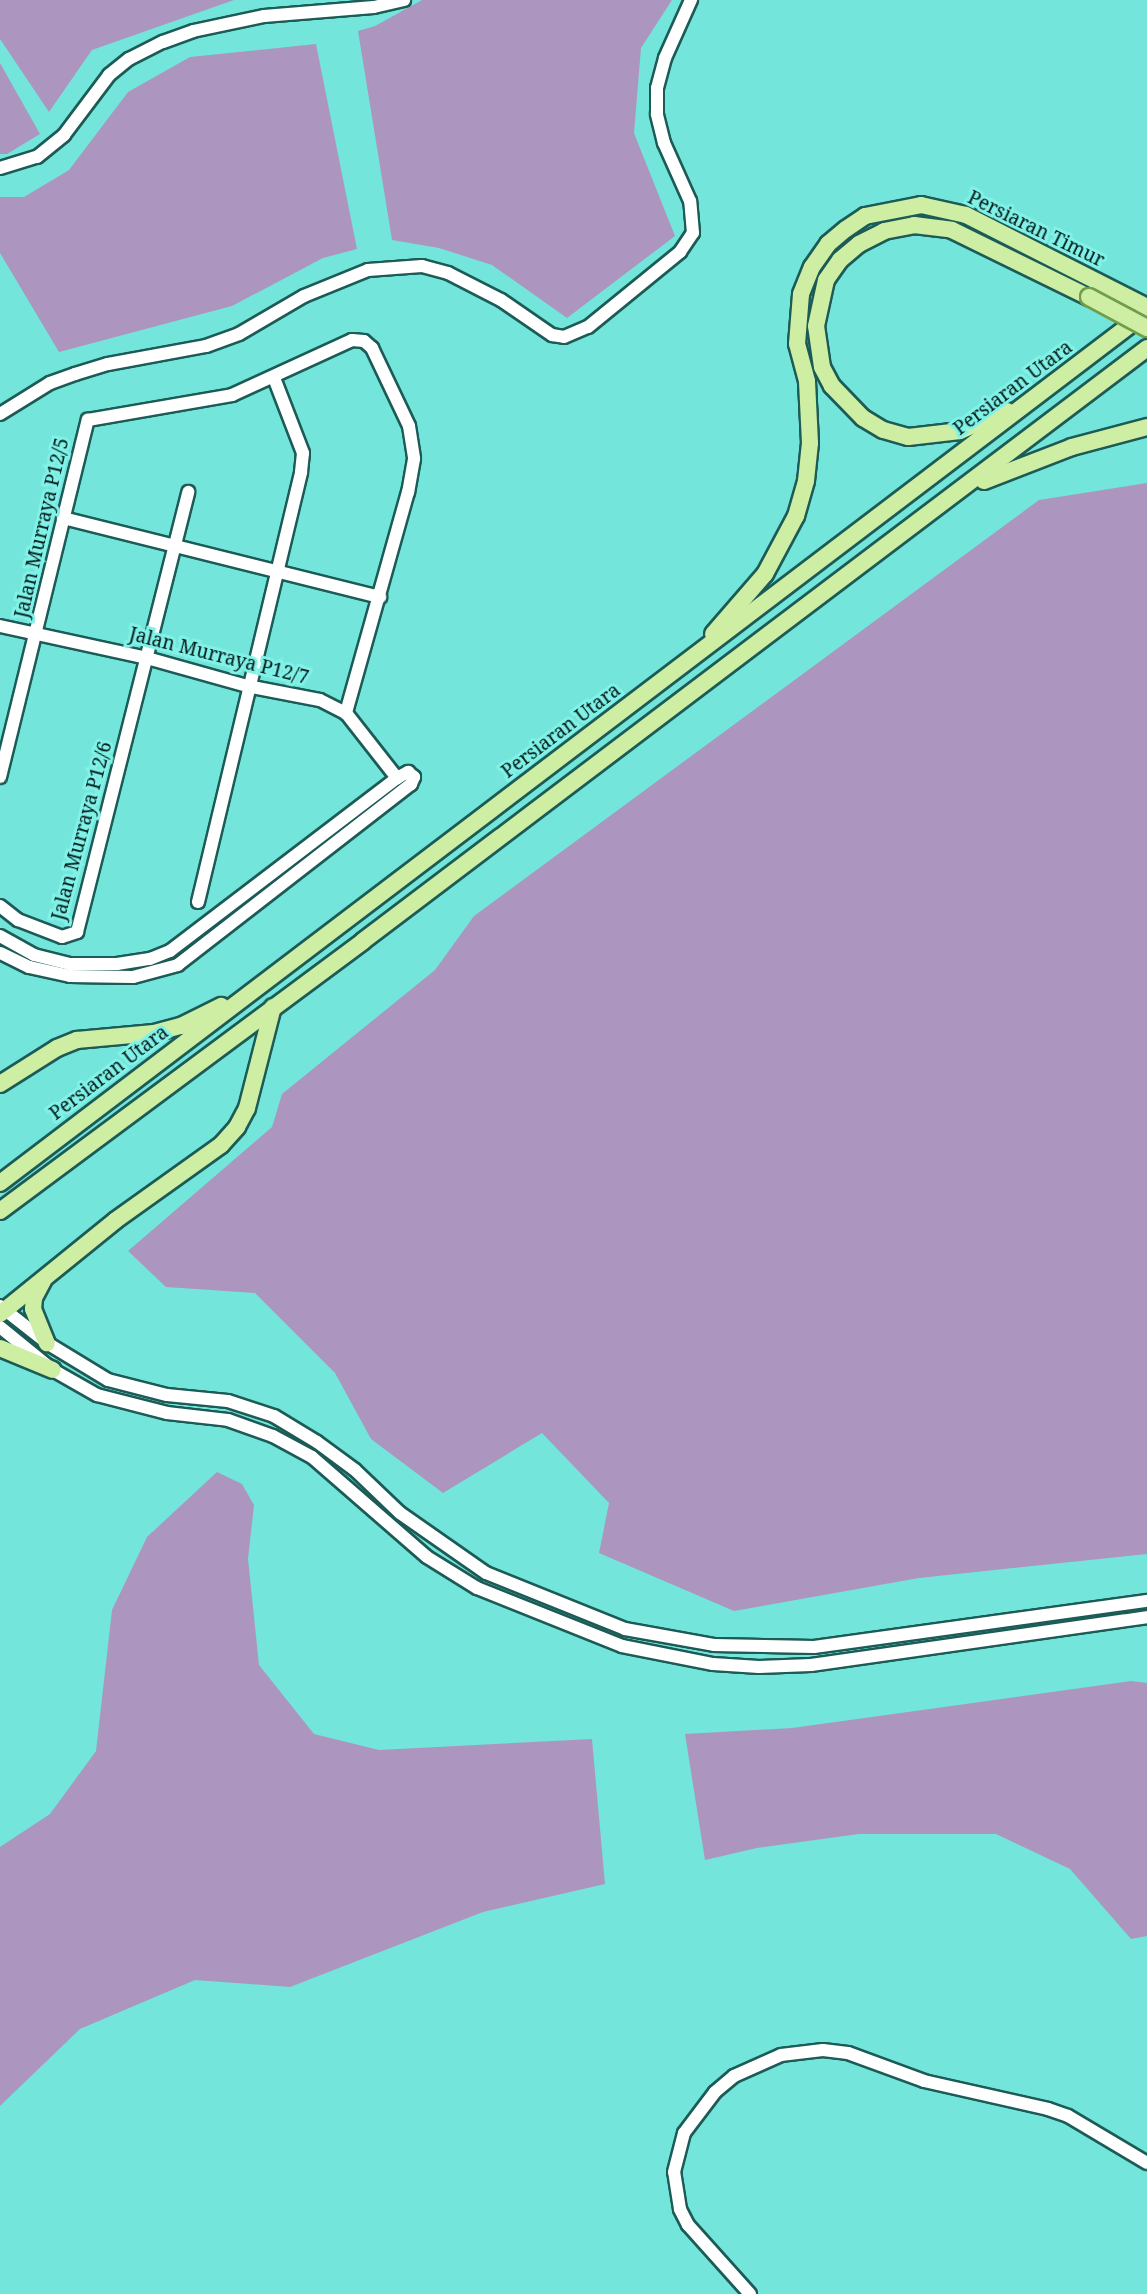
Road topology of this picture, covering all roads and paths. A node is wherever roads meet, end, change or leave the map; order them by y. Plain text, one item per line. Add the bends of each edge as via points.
1 (404, 0) edge
2 (691, 0) edge
3 (0, 168) edge
4 (1147, 309) edge
5 (1147, 328) edge
6 (1147, 348) edge
7 (274, 378) junction
8 (1035, 398) junction
9 (0, 414) edge
10 (1147, 427) edge
11 (188, 492) dead end
12 (956, 495) junction
13 (63, 518) junction
14 (175, 544) junction
15 (278, 572) junction
16 (380, 597) junction
17 (0, 626) edge
18 (37, 635) junction
19 (146, 658) junction
20 (694, 658) junction
21 (247, 686) junction
22 (346, 713) junction
23 (0, 777) edge
24 (397, 778) junction
25 (198, 902) dead end
26 (0, 906) edge
27 (0, 936) edge
28 (0, 953) edge
29 (251, 992) junction
30 (274, 1007) junction
31 (0, 1084) edge
32 (0, 1183) edge
33 (0, 1211) edge
34 (48, 1273) junction
35 (2, 1310) edge
36 (0, 1327) edge
37 (47, 1343) junction
38 (0, 1348) edge
39 (53, 1370) junction
40 (1147, 1601) edge
41 (1147, 1617) edge
42 (1147, 2163) edge
43 (750, 2294) edge

1 - 3 street via 374,8 264,16 163,42 109,75 64,135 37,157
2 - 9 street via 657,88 657,114 664,143 691,201 693,233 680,252 588,327 564,337 552,335 501,300 448,273 422,266 368,270 304,296 239,334 206,346 75,374 50,383
4 - 8 main road, Persiaran Utara
4 - 20 main road, Persiaran Timur via 966,215 921,205 865,216 828,244 801,294 797,318 797,344 811,411 806,481 796,516 765,574
5 - 8 main road, Persiaran Timur, bridge via 952,230 914,225 884,231 840,260 826,280 816,326 822,367 832,386 863,418 883,430 908,437 960,431
6 - 12 main road
7 - 13 street, Jalan Murraya P12/5 via 232,395 88,420
7 - 15 street via 303,453
7 - 16 street via 352,341 364,341 372,348 409,426 414,459
8 - 20 main road, Persiaran Utara
10 - 12 main road via 1072,447
11 - 14 street
12 - 30 main road
13 - 14 street
13 - 18 street, Jalan Murraya P12/5
14 - 15 street
14 - 19 street
15 - 16 street
15 - 21 street
16 - 22 street
17 - 18 street, Jalan Murraya P12/7
18 - 19 street, Jalan Murraya P12/7
18 - 23 street
19 - 21 street, Jalan Murraya P12/7
19 - 26 street, Jalan Murraya P12/6 via 77,932 62,937 18,920
20 - 29 main road, Persiaran Utara
21 - 22 street, Jalan Murraya P12/7 via 320,701
21 - 25 street
22 - 24 street, Jalan Murraya P12/7
24 - 27 street via 170,951 132,962 69,964 34,955
24 - 28 street, Jalan Murraya P12/7 via 408,772 414,781 178,965 133,977 70,976 29,967
29 - 31 main road via 181,1026 77,1040
29 - 32 main road, Persiaran Utara
30 - 33 main road
30 - 34 main road via 247,1108 237,1127 221,1145
34 - 35 main road
34 - 37 main road via 33,1309
35 - 37 street
36 - 39 street
37 - 40 street via 108,1380 167,1395 228,1401 274,1416 355,1470 400,1513 486,1573 625,1629 714,1646 814,1647
38 - 39 main road
39 - 41 street via 97,1395 167,1413 228,1420 273,1436 313,1457 427,1556 477,1588 622,1646 670,1658 759,1667 811,1665
42 - 43 street via 1048,2109 924,2081 848,2053 822,2050 781,2055 734,2076 715,2092 684,2133 677,2154 680,2210

